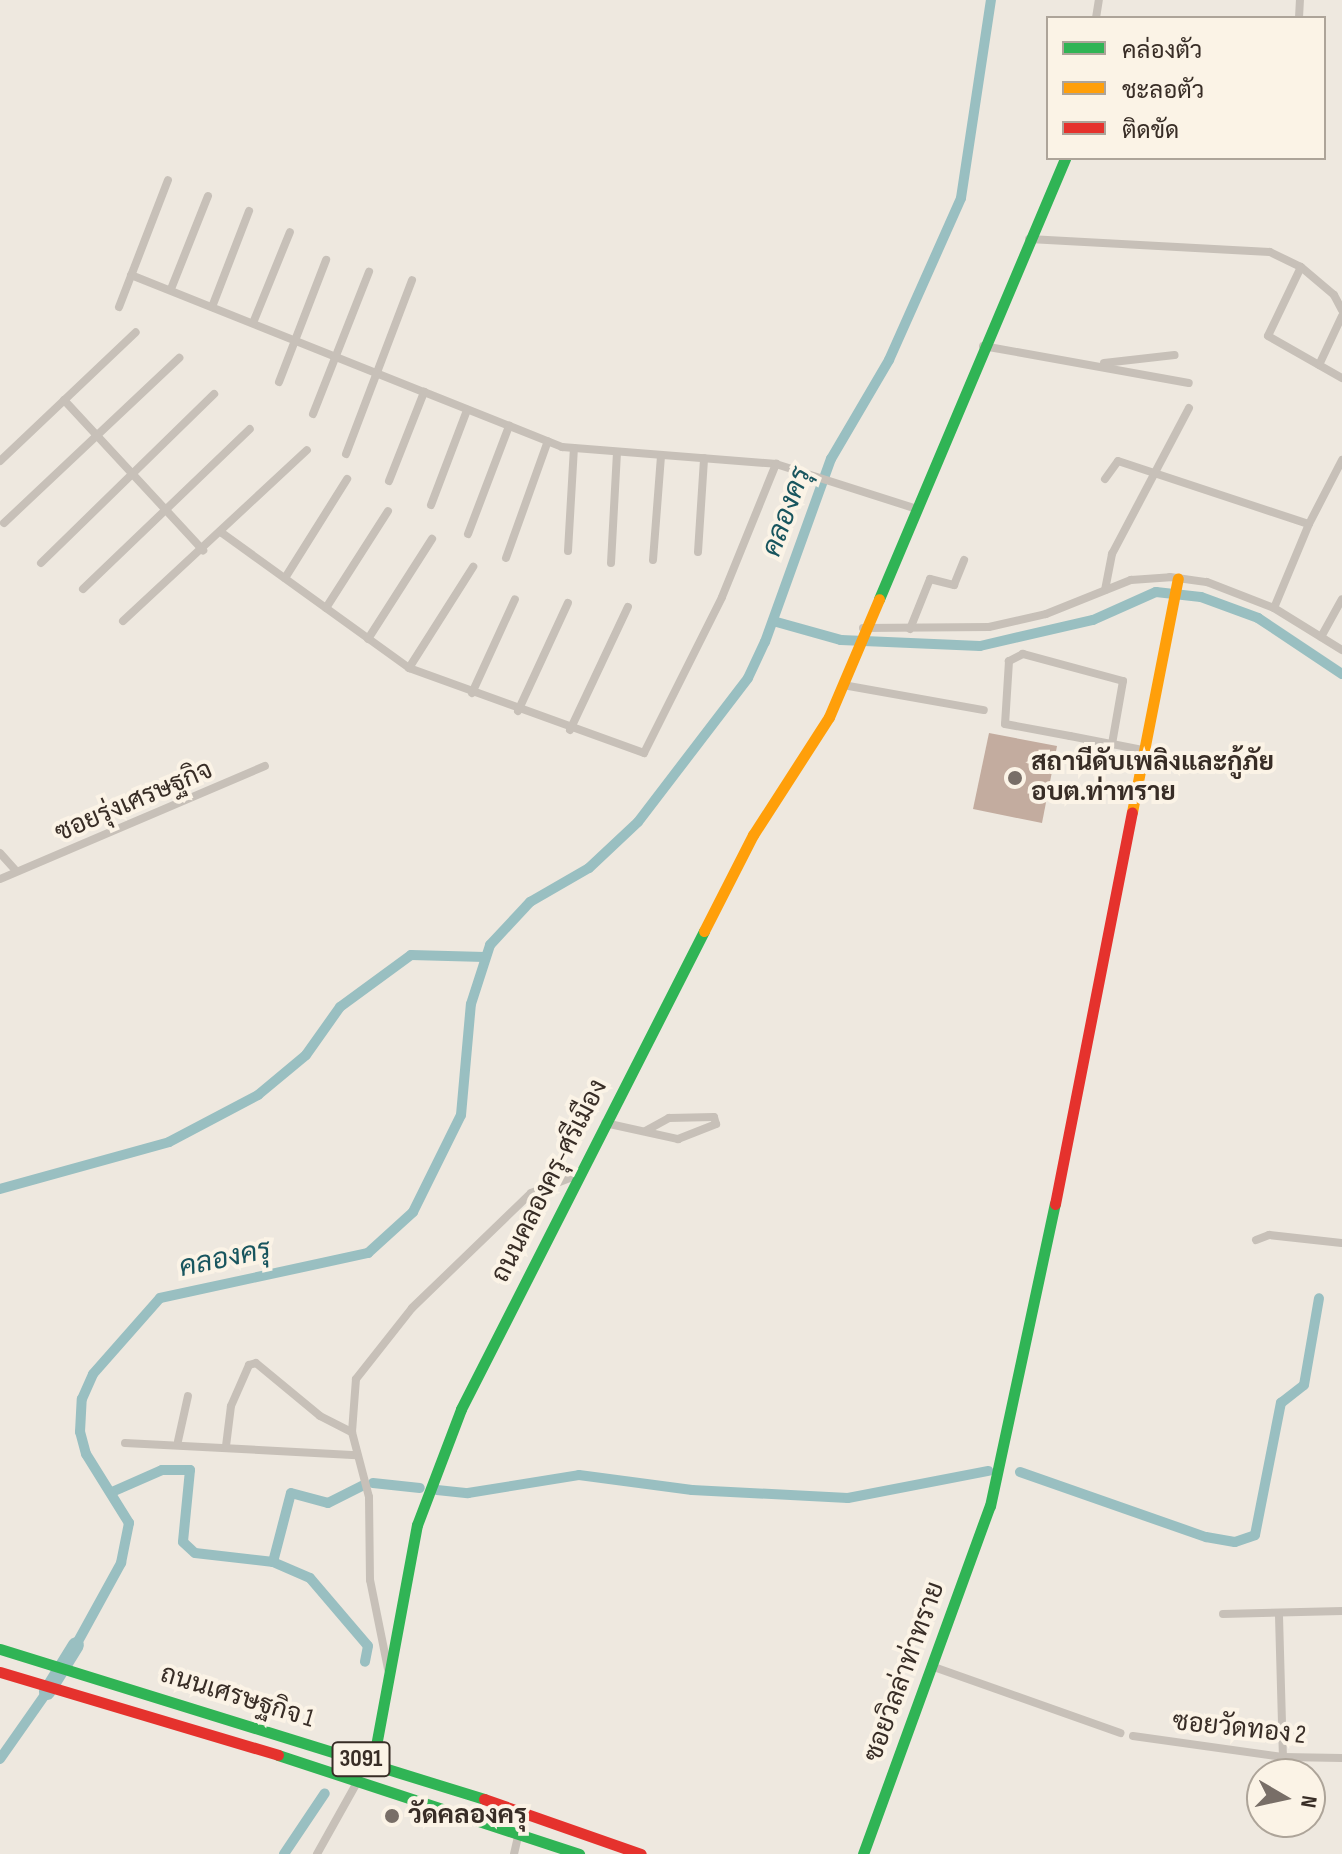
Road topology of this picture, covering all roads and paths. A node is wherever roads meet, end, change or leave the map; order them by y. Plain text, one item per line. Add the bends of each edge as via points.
1 (1064, 160) edge
2 (168, 180) dead end
3 (208, 196) dead end
4 (249, 211) dead end
5 (290, 232) dead end
6 (1029, 239) junction
7 (326, 260) dead end
8 (1301, 267) junction
9 (369, 272) dead end
10 (131, 275) junction
11 (412, 280) dead end
12 (171, 289) junction
13 (119, 307) dead end
14 (212, 307) junction
15 (1342, 313) edge
16 (253, 323) junction
17 (136, 332) dead end
18 (295, 341) junction
19 (982, 345) junction
20 (1175, 355) dead end
21 (336, 356) junction
22 (179, 358) dead end
23 (1095, 365) junction
24 (1319, 365) junction
25 (377, 372) junction
26 (1342, 378) edge
27 (279, 382) dead end
28 (1189, 383) dead end
29 (424, 392) junction
30 (214, 394) dead end
31 (64, 400) junction
32 (1189, 408) dead end
33 (467, 410) junction
34 (313, 414) dead end
35 (509, 426) junction
36 (250, 429) dead end
37 (97, 437) junction
38 (548, 441) junction
39 (574, 448) junction
40 (307, 450) dead end
41 (617, 452) junction
42 (346, 454) dead end
43 (661, 456) junction
44 (704, 458) junction
45 (1342, 460) edge
46 (0, 461) edge
47 (776, 464) junction
48 (1155, 473) junction
49 (132, 474) junction
50 (347, 479) dead end
51 (1105, 479) dead end
52 (389, 481) dead end
53 (431, 505) dead end
54 (914, 508) junction
55 (165, 510) junction
56 (388, 511) dead end
57 (4, 523) dead end
58 (1309, 524) junction
59 (222, 533) junction
60 (468, 534) dead end
61 (432, 539) dead end
62 (203, 550) junction
63 (568, 551) dead end
64 (698, 552) dead end
65 (506, 558) dead end
66 (653, 560) dead end
67 (964, 560) dead end
68 (41, 563) dead end
69 (611, 563) dead end
70 (473, 567) dead end
71 (285, 578) junction
72 (1177, 581) junction
73 (83, 589) dead end
74 (1105, 590) junction
75 (515, 599) dead end
76 (1342, 599) edge
77 (568, 603) dead end
78 (628, 607) dead end
79 (326, 608) junction
80 (1274, 608) junction
81 (123, 621) dead end
82 (910, 629) junction
83 (861, 630) junction
84 (1321, 637) junction
85 (368, 639) junction
86 (1342, 650) edge
87 (409, 668) junction
88 (843, 685) junction
89 (472, 693) junction
90 (984, 710) dead end
91 (518, 711) junction
92 (570, 730) junction
93 (1112, 744) junction
94 (1142, 750) junction
95 (265, 766) dead end
96 (0, 853) edge
97 (16, 871) junction
98 (0, 879) edge
99 (605, 1123) junction
100 (646, 1131) junction
101 (578, 1175) junction
102 (1256, 1240) dead end
103 (1342, 1243) edge
104 (188, 1396) dead end
105 (352, 1432) junction
106 (178, 1441) junction
107 (125, 1443) dead end
108 (226, 1446) junction
109 (357, 1455) junction
110 (1342, 1611) edge
111 (1223, 1614) dead end
112 (1279, 1616) junction
113 (0, 1649) edge
114 (931, 1666) junction
115 (388, 1669) junction
116 (0, 1672) edge
117 (1120, 1733) dead end
118 (1133, 1736) dead end
119 (1283, 1757) junction
120 (1342, 1758) edge
121 (373, 1762) junction
122 (359, 1779) junction
123 (519, 1833) junction
124 (317, 1854) edge
125 (514, 1854) edge
126 (579, 1854) edge
127 (641, 1854) edge
128 (863, 1854) edge

1 - 6 street, ถนนคลองครุ-ศรีเมือง
2 - 10 street
3 - 12 street
4 - 14 street
5 - 16 street
6 - 8 street via 1270,252
6 - 19 street, ถนนคลองครุ-ศรีเมือง
7 - 18 street
8 - 15 street via 1334,295
8 - 24 street via 1268,336
9 - 21 street
10 - 12 street
10 - 13 street
11 - 25 street
12 - 14 street
14 - 16 street
15 - 24 street
16 - 18 street
17 - 31 street
18 - 21 street
18 - 27 street
19 - 23 street
19 - 54 street, ถนนคลองครุ-ศรีเมือง
20 - 23 street
21 - 25 street
21 - 34 street
22 - 37 street
23 - 28 street
24 - 26 street
25 - 29 street
25 - 42 street
29 - 33 street
29 - 52 street
30 - 49 street
31 - 37 street
31 - 46 street
32 - 48 street
33 - 35 street
33 - 53 street
35 - 38 street
35 - 60 street
36 - 55 street
37 - 49 street
37 - 57 street
38 - 39 street
38 - 65 street
39 - 41 street
39 - 63 street
40 - 59 street
41 - 43 street
41 - 69 street
43 - 44 street
43 - 66 street
44 - 47 street
44 - 64 street
45 - 58 street
47 - 54 street
47 - 92 street via 652,747 633,753
48 - 51 street via 1115,461
48 - 58 street
48 - 74 street via 1112,554
49 - 55 street
49 - 68 street
50 - 71 street
54 - 83 street, ถนนคลองครุ-ศรีเมือง
55 - 62 street
55 - 73 street
56 - 79 street
58 - 80 street
59 - 62 street
59 - 71 street
61 - 85 street
62 - 81 street
67 - 82 street via 954,585 930,579
70 - 87 street
71 - 79 street
72 - 74 street via 1149,577
72 - 80 street via 1207,582
72 - 94 street, ซอยวิลล่าท่าทราย
74 - 82 street via 1046,614 989,627
75 - 89 street
76 - 84 street
77 - 91 street
78 - 92 street
79 - 85 street
80 - 84 street
82 - 83 street
83 - 88 street, ถนนคลองครุ-ศรีเมือง
84 - 86 street
85 - 87 street
87 - 89 street
88 - 90 street
88 - 99 street, ถนนคลองครุ-ศรีเมือง via 814,745 779,786
89 - 91 street
91 - 92 street
93 - 93 street via 1005,724 1009,661 1023,654 1123,681
93 - 94 street
94 - 114 street, ซอยวิลล่าท่าทราย via 1026,1360 990,1506
95 - 97 street, ซอยรุ่งเศรษฐกิจ
96 - 97 street
97 - 98 street, ซอยรุ่งเศรษฐกิจ
99 - 100 street
99 - 101 street, ถนนคลองครุ-ศรีเมือง
100 - 100 street via 669,1118 714,1117 716,1124 690,1138
101 - 105 street via 531,1193 376,1348 356,1379
101 - 115 street, ถนนคลองครุ-ศรีเมือง via 496,1334 434,1476 400,1598
102 - 103 street via 1269,1235
104 - 106 street
105 - 108 street via 320,1416 256,1363 249,1365 231,1406
105 - 109 street
106 - 107 street
106 - 108 street
108 - 109 street
109 - 115 street via 369,1497 373,1611
110 - 112 street
111 - 112 street
112 - 119 street
113 - 121 street, ถนนเศรษฐกิจ 1 / 3091
114 - 117 street
114 - 128 street, ซอยวิลล่าท่าทราย
115 - 121 street, ถนนคลองครุ-ศรีเมือง
116 - 122 street, ถนนเศรษฐกิจ 1 / 3091
118 - 119 street, ซอยวัดทอง 2
119 - 120 street, ซอยวัดทอง 2
121 - 127 street, ถนนเศรษฐกิจ 1 / 3091
122 - 123 street, ถนนเศรษฐกิจ 1 / 3091
122 - 124 street
123 - 125 street
123 - 126 street, ถนนเศรษฐกิจ 1 / 3091

